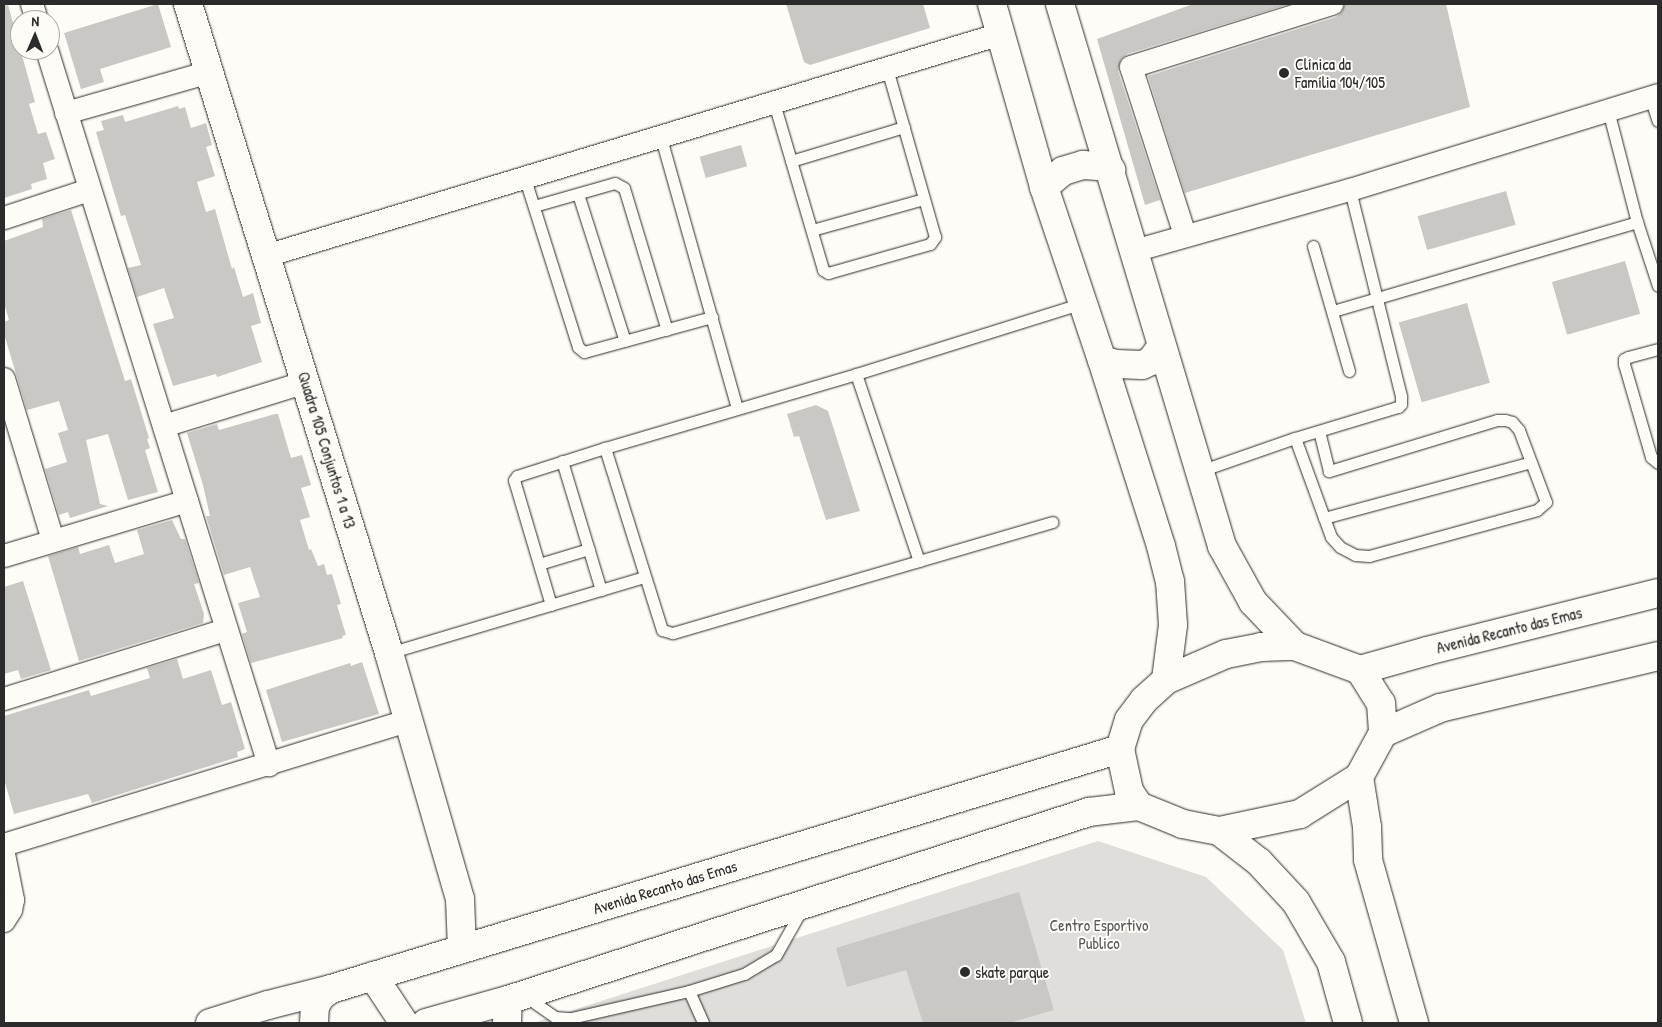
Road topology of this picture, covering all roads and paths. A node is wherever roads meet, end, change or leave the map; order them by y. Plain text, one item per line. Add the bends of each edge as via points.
1 (188, 4) edge
2 (992, 4) edge
3 (1060, 4) edge
4 (1332, 4) edge
5 (1001, 34) junction
6 (49, 60) edge
7 (887, 69) junction
8 (210, 72) junction
9 (1654, 96) edge
10 (774, 103) junction
11 (1608, 110) junction
12 (66, 112) junction
13 (1658, 121) edge
14 (904, 127) junction
15 (661, 138) junction
16 (791, 161) junction
17 (1110, 170) junction
18 (525, 179) junction
19 (1044, 187) junction
20 (90, 190) junction
21 (1350, 190) junction
22 (578, 194) junction
23 (924, 199) junction
24 (534, 206) junction
25 (4, 218) edge
26 (1637, 222) junction
27 (812, 230) junction
28 (1185, 236) junction
29 (1313, 246) dead end
30 (1134, 251) junction
31 (266, 256) junction
32 (1658, 286) edge
33 (1377, 299) junction
34 (1084, 304) junction
35 (1333, 311) junction
36 (712, 317) junction
37 (666, 330) junction
38 (625, 341) junction
39 (1161, 347) junction
40 (1658, 349) edge
41 (1102, 360) junction
42 (1349, 371) dead end
43 (856, 374) junction
44 (4, 379) edge
45 (306, 382) junction
46 (737, 408) junction
47 (164, 426) junction
48 (1319, 431) junction
49 (1295, 438) junction
50 (605, 448) junction
51 (562, 461) junction
52 (1532, 462) junction
53 (1658, 463) edge
54 (1329, 471) junction
55 (1198, 472) junction
56 (1309, 476) junction
57 (187, 502) junction
58 (1324, 518) junction
59 (1052, 522) dead end
60 (53, 540) junction
61 (589, 549) junction
62 (4, 556) edge
63 (919, 561) junction
64 (539, 564) junction
65 (644, 577) junction
66 (601, 590) junction
67 (1658, 593) edge
68 (551, 605) junction
69 (226, 630) junction
70 (1296, 646) junction
71 (389, 653) junction
72 (1658, 656) edge
73 (1360, 670) junction
74 (1166, 680) junction
75 (4, 699) edge
76 (408, 721) junction
77 (1382, 733) junction
78 (1120, 749) junction
79 (269, 764) junction
80 (1359, 777) junction
81 (1139, 806) junction
82 (1219, 832) junction
83 (4, 846) edge
84 (4, 854) edge
85 (805, 903) junction
86 (4, 921) edge
87 (473, 944) junction
88 (373, 976) junction
89 (331, 989) junction
90 (689, 991) junction
91 (268, 1005) junction
92 (513, 1006) edge
93 (480, 1017) edge
94 (210, 1023) edge
95 (288, 1023) edge
96 (314, 1023) edge
97 (404, 1023) edge
98 (426, 1023) edge
99 (703, 1023) edge
100 (1348, 1023) edge
101 (1414, 1023) edge

1 - 8 main road, Quadra 105 Conjuntos 1 a 13
2 - 5 main road
3 - 17 main road
4 - 28 street via 1131,67
5 - 7 street
5 - 19 main road
6 - 12 street
7 - 10 street
7 - 14 lane
8 - 12 street
8 - 31 main road, Quadra 105 Conjuntos 1 a 13
9 - 11 street
9 - 13 lane
10 - 15 street
10 - 16 lane
11 - 21 street
11 - 26 lane
12 - 20 street
14 - 16 lane
14 - 23 lane
15 - 18 street
15 - 36 lane
16 - 27 lane
17 - 19 main road via 1083,165 1063,171
17 - 30 main road
18 - 24 lane
18 - 31 street
19 - 34 main road
20 - 25 street
20 - 47 street
21 - 28 street
21 - 33 lane
22 - 24 lane
22 - 37 lane via 615,183 624,188
22 - 38 lane
23 - 27 lane
23 - 27 lane via 935,237 930,244 828,273 823,270
24 - 38 lane via 578,347 584,352
26 - 32 lane
26 - 33 lane
28 - 30 street
29 - 35 lane
30 - 39 main road
31 - 45 main road, Quadra 105 Conjuntos 1 a 13
33 - 35 lane
33 - 48 lane via 1401,404
34 - 41 main road
34 - 43 lane
35 - 42 lane
36 - 37 lane
36 - 46 lane
37 - 38 lane
39 - 41 main road via 1151,362 1142,365
39 - 55 main road
40 - 53 lane via 1624,359 1651,457
41 - 74 main road via 1170,580 1173,625
43 - 46 lane
43 - 63 lane
44 - 60 street
45 - 47 street
45 - 71 main road, Quadra 105 Conjuntos 1 a 13
46 - 50 lane
47 - 57 street
48 - 49 lane
48 - 54 lane
49 - 55 lane
49 - 56 lane
50 - 51 lane
50 - 65 lane
51 - 61 lane
51 - 64 lane via 517,476 514,480
52 - 54 lane via 1516,425 1497,420
52 - 58 lane
52 - 58 lane via 1546,499 1541,508 1370,556 1340,547 1331,537
54 - 56 lane
55 - 70 main road via 1222,546 1253,602
56 - 58 lane
57 - 60 street
57 - 69 street
59 - 63 lane
60 - 62 street
61 - 64 lane
61 - 66 lane
63 - 65 lane via 672,633 662,630
64 - 68 lane
65 - 66 lane
66 - 68 lane
67 - 73 main road, Avenida Recanto das Emas
68 - 71 lane
69 - 75 street
69 - 79 street
70 - 73 main road
70 - 74 main road via 1261,647 1226,654
71 - 76 main road, Quadra 105 Conjuntos 1 a 13
72 - 77 main road via 1440,708
73 - 77 main road via 1381,703
74 - 78 main road via 1144,700 1129,720
76 - 79 street
76 - 87 main road, Quadra 105 Conjuntos 1 a 13
77 - 80 main road
78 - 81 main road via 1129,792
78 - 87 main road, Avenida Recanto das Emas
79 - 83 street
80 - 82 main road via 1300,814
80 - 101 main road via 1367,827 1368,860
81 - 82 main road via 1183,824
81 - 85 main road via 1090,812
82 - 100 main road via 1259,862 1296,902 1331,962
84 - 86 street via 12,900 11,910
85 - 90 lane via 776,955 744,974
85 - 92 main road
87 - 88 main road, Avenida Recanto das Emas
88 - 89 main road, Avenida Recanto das Emas
88 - 97 main road
89 - 91 main road, Avenida Recanto das Emas
89 - 96 main road via 315,1006
90 - 92 lane via 571,1018
90 - 99 lane
91 - 94 main road, Avenida Recanto das Emas
91 - 95 main road via 280,1012
92 - 93 main road
93 - 98 main road

